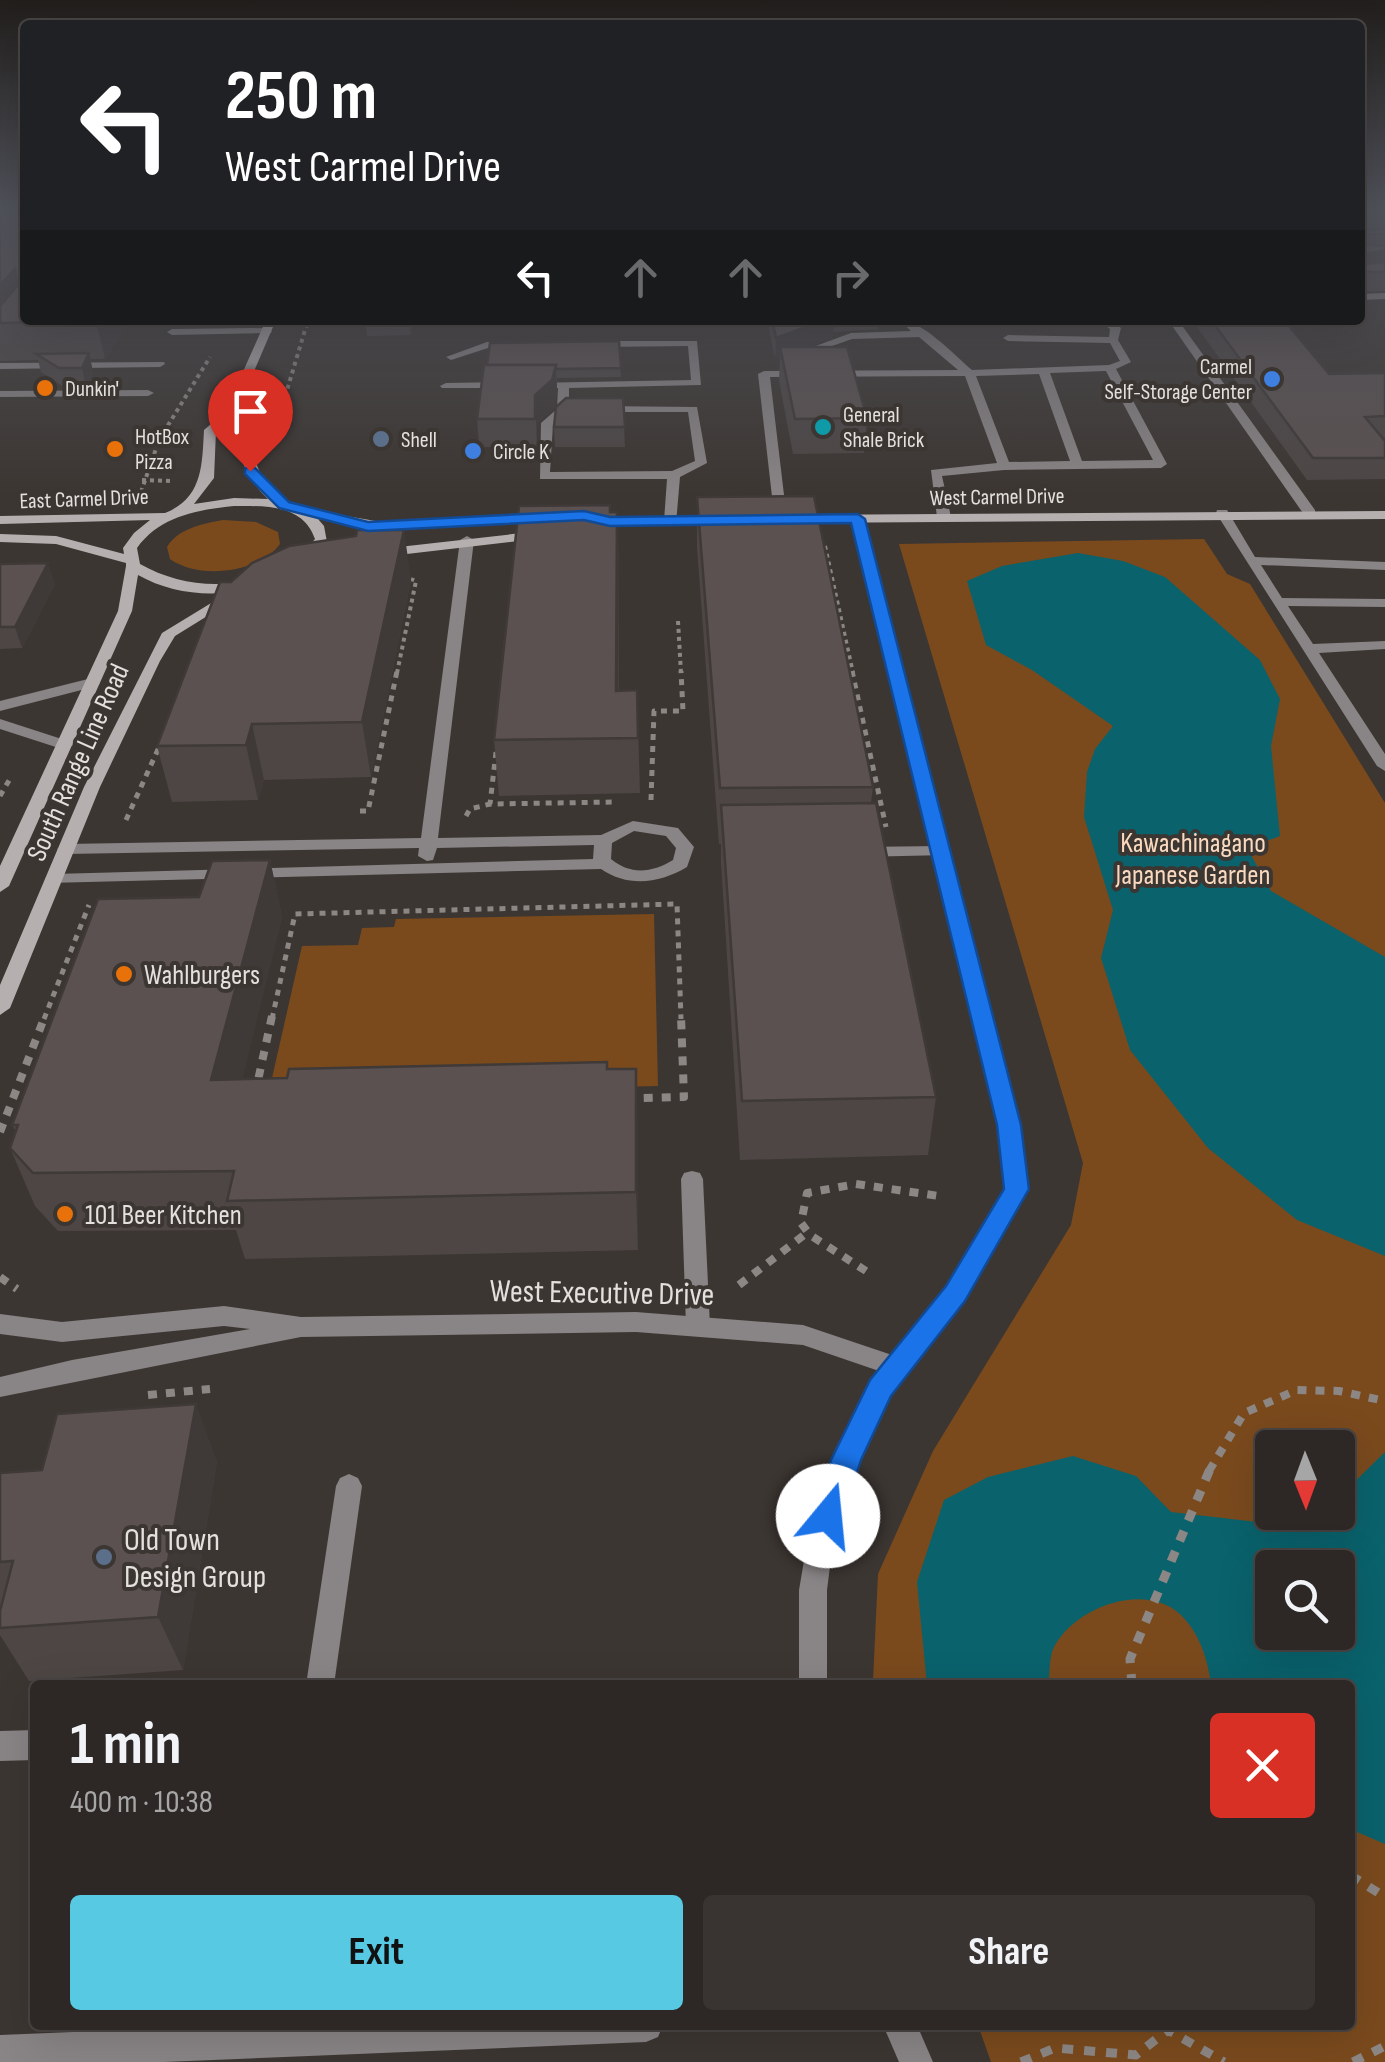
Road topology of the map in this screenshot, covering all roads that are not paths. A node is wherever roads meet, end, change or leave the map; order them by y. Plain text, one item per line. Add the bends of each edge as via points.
1 (912, 325) edge
2 (1112, 325) edge
3 (1177, 325) edge
4 (269, 326) edge
5 (172, 332) dead end
6 (925, 334) junction
7 (1114, 340) junction
8 (578, 344) edge
9 (523, 345) edge
10 (451, 356) dead end
11 (160, 364) dead end
12 (127, 365) junction
13 (0, 366) edge
14 (1006, 368) junction
15 (1042, 368) junction
16 (1110, 368) junction
17 (969, 373) junction
18 (764, 374) junction
19 (0, 377) edge
20 (564, 384) junction
21 (446, 386) dead end
22 (148, 393) dead end
23 (0, 394) edge
24 (563, 410) junction
25 (230, 414) junction
26 (1077, 465) junction
27 (1004, 466) junction
28 (674, 476) junction
29 (284, 505) junction
30 (1310, 512) junction
31 (175, 513) junction
32 (1222, 513) junction
33 (306, 514) junction
34 (584, 515) edge
35 (1385, 515) edge
36 (566, 516) edge
37 (944, 517) junction
38 (858, 519) junction
39 (0, 520) edge
40 (748, 520) edge
41 (774, 520) joint
42 (671, 521) junction
43 (610, 522) junction
44 (583, 532) edge
45 (550, 534) edge
46 (0, 538) edge
47 (466, 540) junction
48 (366, 556) edge
49 (330, 562) edge
50 (1251, 562) junction
51 (132, 563) junction
52 (1385, 566) edge
53 (294, 568) junction
54 (254, 582) junction
55 (1278, 602) junction
56 (1385, 603) edge
57 (1385, 645) edge
58 (1309, 649) junction
59 (92, 683) junction
60 (0, 706) edge
61 (0, 724) edge
62 (65, 745) junction
63 (1385, 766) edge
64 (605, 840) junction
65 (428, 843) junction
66 (66, 849) junction
67 (941, 851) junction
68 (834, 852) edge
69 (605, 864) junction
70 (425, 870) junction
71 (54, 879) junction
72 (0, 886) edge
73 (0, 1008) edge
74 (692, 1179) dead end
75 (0, 1324) edge
76 (698, 1326) junction
77 (301, 1327) junction
78 (896, 1367) junction
79 (0, 1387) edge
80 (349, 1486) dead end
81 (321, 1680) edge
82 (812, 1680) edge
83 (30, 1745) edge
84 (0, 1746) edge
85 (526, 2030) edge
86 (902, 2030) edge
87 (0, 2052) edge
88 (916, 2062) edge

1 - 6 street
2 - 7 street
3 - 30 street
4 - 5 street
4 - 25 main road
6 - 17 street
6 - 18 street via 852,336 799,352
7 - 14 street via 1005,334
7 - 16 street via 1126,362
8 - 20 street via 693,342 697,383
9 - 10 street via 487,345
11 - 12 street
12 - 13 street
12 - 19 street
14 - 15 street
14 - 17 street
15 - 16 street
15 - 26 street
16 - 26 street via 1160,464
17 - 18 street
17 - 27 street
18 - 41 street
20 - 21 street
20 - 24 street
22 - 23 street
24 - 28 street via 546,423 544,476
24 - 28 street via 693,409 701,464
25 - 29 main road via 244,425 242,446 253,478
25 - 31 main road via 210,430 208,478
26 - 27 street
27 - 37 street via 935,473
28 - 42 street
29 - 31 main road, East Carmel Drive via 234,502
29 - 33 main road
30 - 32 main road, West Carmel Drive
30 - 35 main road, West Carmel Drive
31 - 39 main road, East Carmel Drive
31 - 51 main road via 137,536
32 - 37 main road, West Carmel Drive
32 - 50 street
33 - 36 main road via 387,528
33 - 53 main road via 320,525 322,539
34 - 43 main road
37 - 38 main road, West Carmel Drive
38 - 41 main road, West Carmel Drive
38 - 67 street
40 - 42 main road
42 - 43 main road
43 - 44 main road
45 - 47 main road
46 - 51 main road, East Carmel Drive via 56,540
47 - 48 main road
47 - 65 street
49 - 53 main road
50 - 52 street
50 - 55 street
51 - 54 main road, East Carmel Drive via 168,584
51 - 59 main road, South Range Line Road via 125,610
53 - 54 main road
54 - 66 main road, South Range Line Road via 169,633
55 - 56 street
55 - 58 street
57 - 58 street
58 - 63 street
59 - 60 street
59 - 62 main road, South Range Line Road
61 - 62 street
62 - 72 main road, South Range Line Road
64 - 65 street
64 - 69 street
64 - 69 street via 647,826 672,832 685,847 681,863 660,874 633,877
65 - 66 street
65 - 70 street
66 - 71 main road, South Range Line Road
67 - 68 street
67 - 78 street via 1009,1125 1017,1189 955,1293
69 - 70 street
70 - 71 street
71 - 73 main road, South Range Line Road
74 - 76 street
75 - 77 street, West Executive Drive via 62,1332 224,1316
76 - 77 street, West Executive Drive via 538,1320
76 - 78 street, West Executive Drive via 803,1335
77 - 79 street, West Executive Drive
78 - 82 street via 860,1426 820,1543
80 - 81 street
83 - 84 street
85 - 87 street
86 - 88 street

